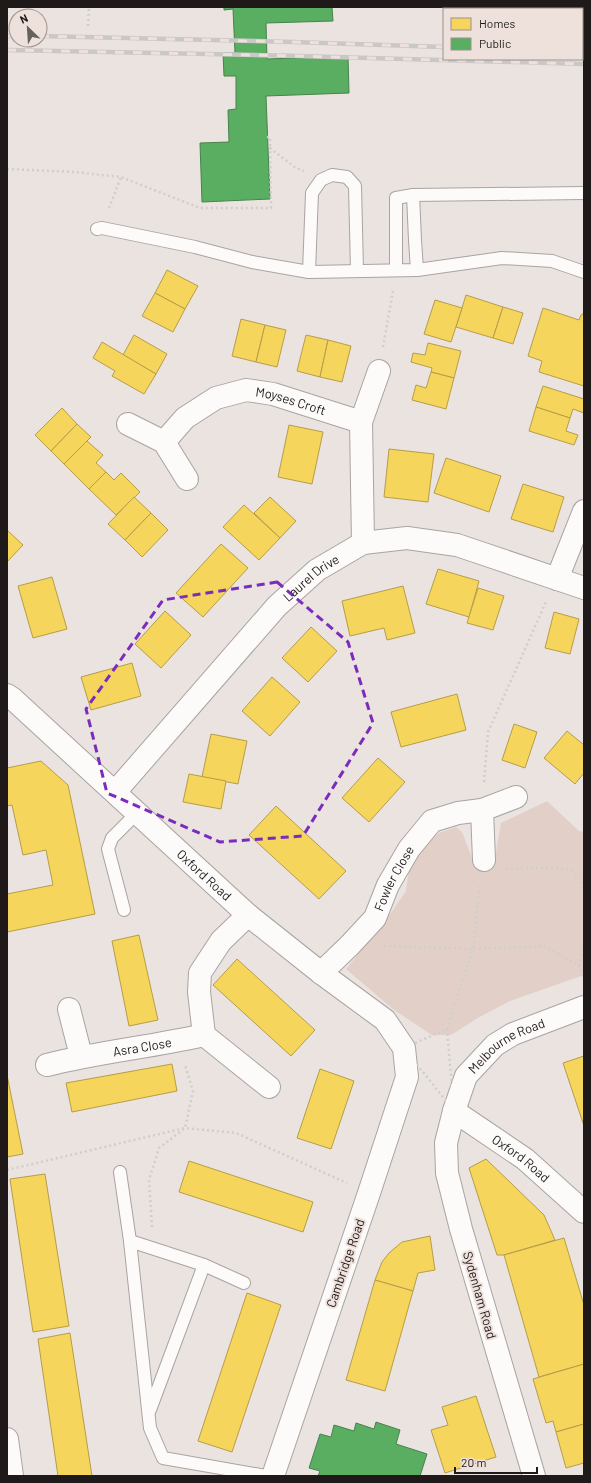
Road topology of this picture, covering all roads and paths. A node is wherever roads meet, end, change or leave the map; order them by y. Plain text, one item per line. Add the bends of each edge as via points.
1 (89, 7) edge
2 (88, 26) dead end
3 (267, 137) dead end
4 (270, 148) junction
5 (7, 169) edge
6 (121, 177) junction
7 (321, 180) junction
8 (584, 193) edge
9 (414, 195) junction
10 (111, 202) dead end
11 (97, 229) dead end
12 (396, 270) junction
13 (417, 270) junction
14 (357, 271) junction
15 (309, 272) junction
16 (584, 272) edge
17 (379, 371) joint
18 (361, 422) junction
19 (128, 424) dead end
20 (164, 442) junction
21 (187, 479) dead end
22 (584, 511) edge
23 (363, 544) junction
24 (556, 579) junction
25 (584, 588) edge
26 (7, 695) edge
27 (115, 792) junction
28 (516, 797) dead end
29 (482, 810) junction
30 (137, 813) junction
31 (483, 865) junction
32 (584, 891) edge
33 (124, 910) dead end
34 (248, 915) junction
35 (350, 945) junction
36 (584, 947) edge
37 (473, 949) junction
38 (579, 966) junction
39 (321, 973) junction
40 (584, 977) edge
41 (584, 1007) edge
42 (69, 1009) dead end
43 (447, 1029) junction
44 (204, 1035) junction
45 (178, 1041) junction
46 (404, 1048) junction
47 (81, 1056) junction
48 (46, 1065) dead end
49 (269, 1087) dead end
50 (454, 1111) junction
51 (185, 1128) junction
52 (7, 1170) edge
53 (120, 1172) dead end
54 (369, 1193) junction
55 (584, 1212) edge
56 (130, 1241) junction
57 (153, 1248) junction
58 (204, 1265) junction
59 (244, 1283) dead end
60 (149, 1413) junction
61 (7, 1439) edge
62 (12, 1476) edge
63 (266, 1476) edge
64 (273, 1476) edge
65 (534, 1476) edge

1 - 2 path
3 - 4 path via 270,137
4 - 6 path via 271,208 200,208
4 - 7 path via 296,168
5 - 6 path
6 - 10 path
7 - 14 lane via 332,175 346,177 355,186
7 - 15 lane via 312,193
8 - 9 lane
9 - 12 lane via 396,198
9 - 13 lane
11 - 15 lane
12 - 13 lane
12 - 14 lane
12 - 17 path
13 - 16 lane via 502,258 552,261
14 - 15 lane
17 - 18 street
18 - 20 street, Moyses Croft via 272,394 246,390 216,398 185,418
18 - 23 street
19 - 20 street
20 - 21 street
22 - 24 street
23 - 24 street, Laurel Drive via 407,538 457,545
23 - 27 street, Laurel Drive via 318,570 277,606
24 - 25 street, Laurel Drive
24 - 29 path via 488,732
26 - 27 street, Oxford Road
27 - 30 street, Oxford Road
28 - 29 street, Fowler Close
29 - 31 street
29 - 35 street, Fowler Close via 458,813 432,821 409,849 388,885 375,918
30 - 33 lane via 112,838 108,849
30 - 34 street, Oxford Road
31 - 32 path via 558,868 573,872
31 - 37 path
34 - 39 street, Oxford Road
34 - 44 street via 220,941 200,973 199,992
35 - 37 path
35 - 39 street, Fowler Close
36 - 38 path
37 - 38 path via 545,946
37 - 43 path
38 - 40 path
39 - 46 street, Oxford Road via 385,1020
41 - 50 street, Melbourne Road via 513,1034 495,1045 466,1076
42 - 47 street
43 - 46 path
43 - 50 path
44 - 45 street, Asra Close
44 - 49 street
45 - 47 street, Asra Close
45 - 51 path via 193,1091
46 - 54 street, Cambridge Road via 407,1076
47 - 48 street, Asra Close
50 - 55 street, Oxford Road via 525,1159
50 - 65 street, Sydenham Road via 446,1143 447,1173
51 - 52 path
51 - 54 path via 236,1133
51 - 57 path via 159,1148 149,1180
53 - 56 lane
54 - 64 street, Cambridge Road
56 - 57 lane
56 - 60 lane
57 - 58 lane
58 - 59 lane
58 - 60 lane
60 - 63 lane via 150,1428 163,1458
61 - 62 street

